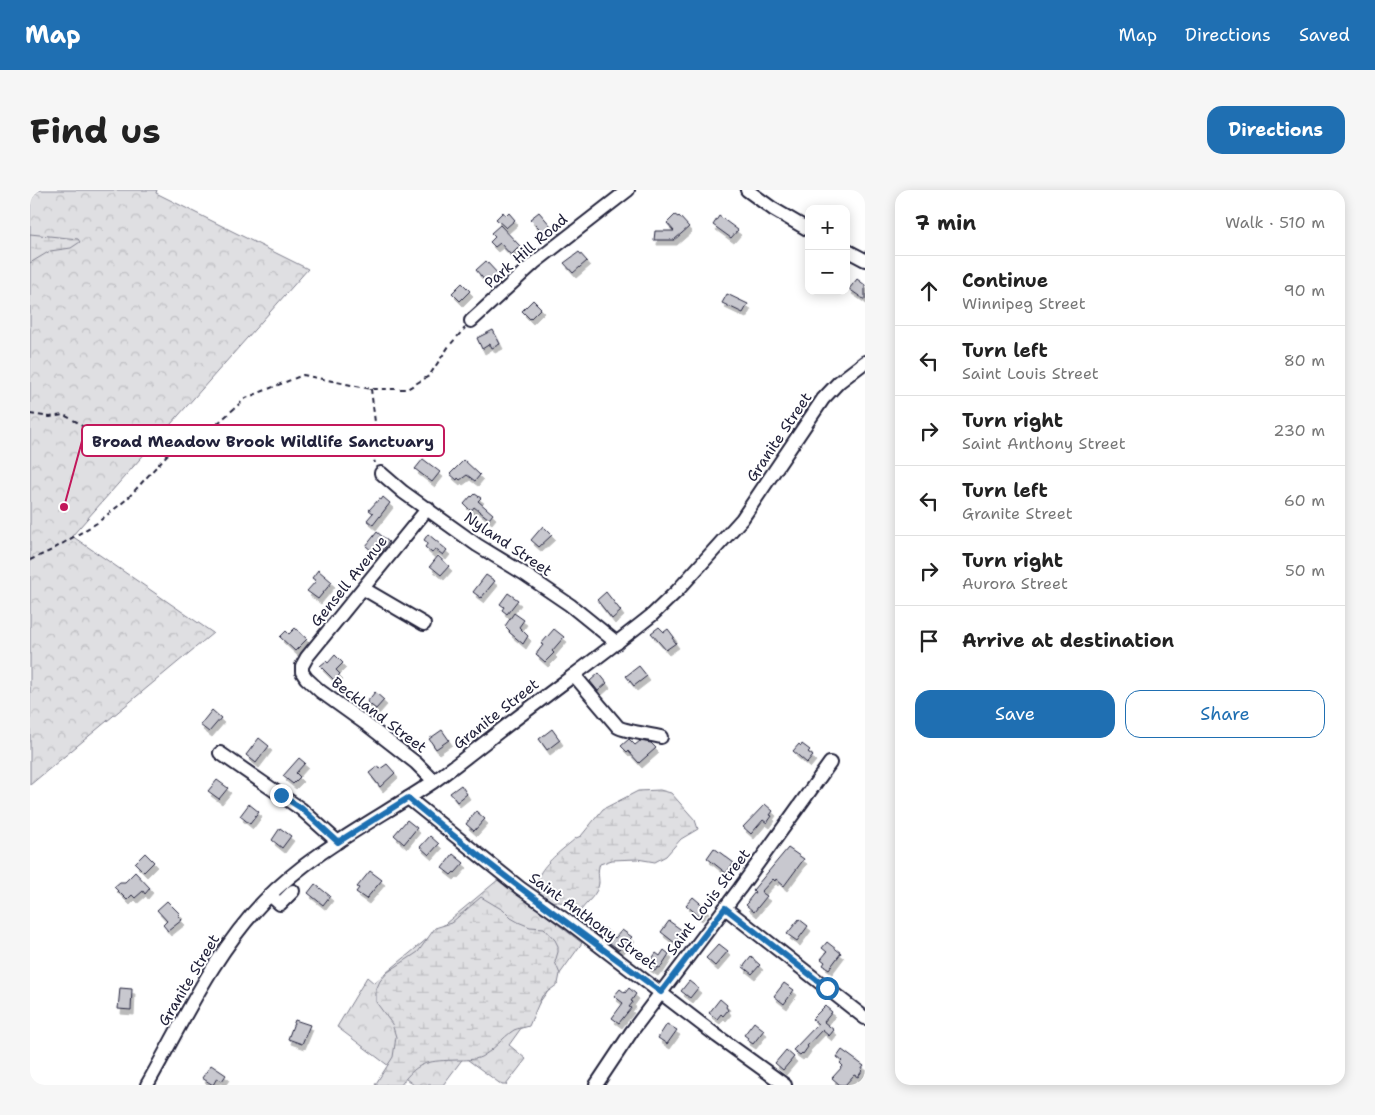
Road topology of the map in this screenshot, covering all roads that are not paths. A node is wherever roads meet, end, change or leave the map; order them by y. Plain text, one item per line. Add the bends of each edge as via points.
1 (628, 190) edge
2 (747, 190) edge
3 (805, 228) edge
4 (850, 252) edge
5 (865, 260) edge
6 (471, 321) road end
7 (865, 362) edge
8 (381, 473) road end
9 (428, 508) junction
10 (364, 588) junction
11 (424, 624) dead end
12 (617, 643) junction
13 (304, 675) joint
14 (574, 675) junction
15 (661, 737) dead end
16 (220, 753) dead end
17 (830, 763) dead end
18 (434, 781) junction
19 (408, 798) junction
20 (338, 842) junction
21 (293, 891) dead end
22 (270, 895) junction
23 (725, 908) junction
24 (661, 992) junction
25 (865, 1018) edge
26 (147, 1085) edge
27 (596, 1085) edge
28 (785, 1085) edge

1 - 6 street, Park Hill Road via 534,263
2 - 3 street
4 - 5 street
7 - 12 street, Granite Street via 822,399 758,498 721,544 652,615
8 - 9 street, Nyland Street
9 - 10 street, Gensell Avenue
9 - 12 street, Nyland Street via 477,545 570,605
10 - 11 street
10 - 13 street, Gensell Avenue via 307,657 302,666
12 - 14 street, Granite Street
13 - 18 street, Beckland Street via 320,691 416,763
14 - 15 street via 618,727
14 - 18 street, Granite Street
16 - 20 street via 301,808
17 - 23 street, Saint Louis Street
18 - 19 street, Granite Street
19 - 20 street, Granite Street
19 - 24 street, Saint Anthony Street via 520,888
20 - 22 street, Granite Street via 289,877
21 - 22 street via 280,904
22 - 26 street, Granite Street via 208,973
23 - 24 street, Saint Louis Street
23 - 25 street
24 - 27 street, Saint Louis Street
24 - 28 street, Saint Anthony Street

